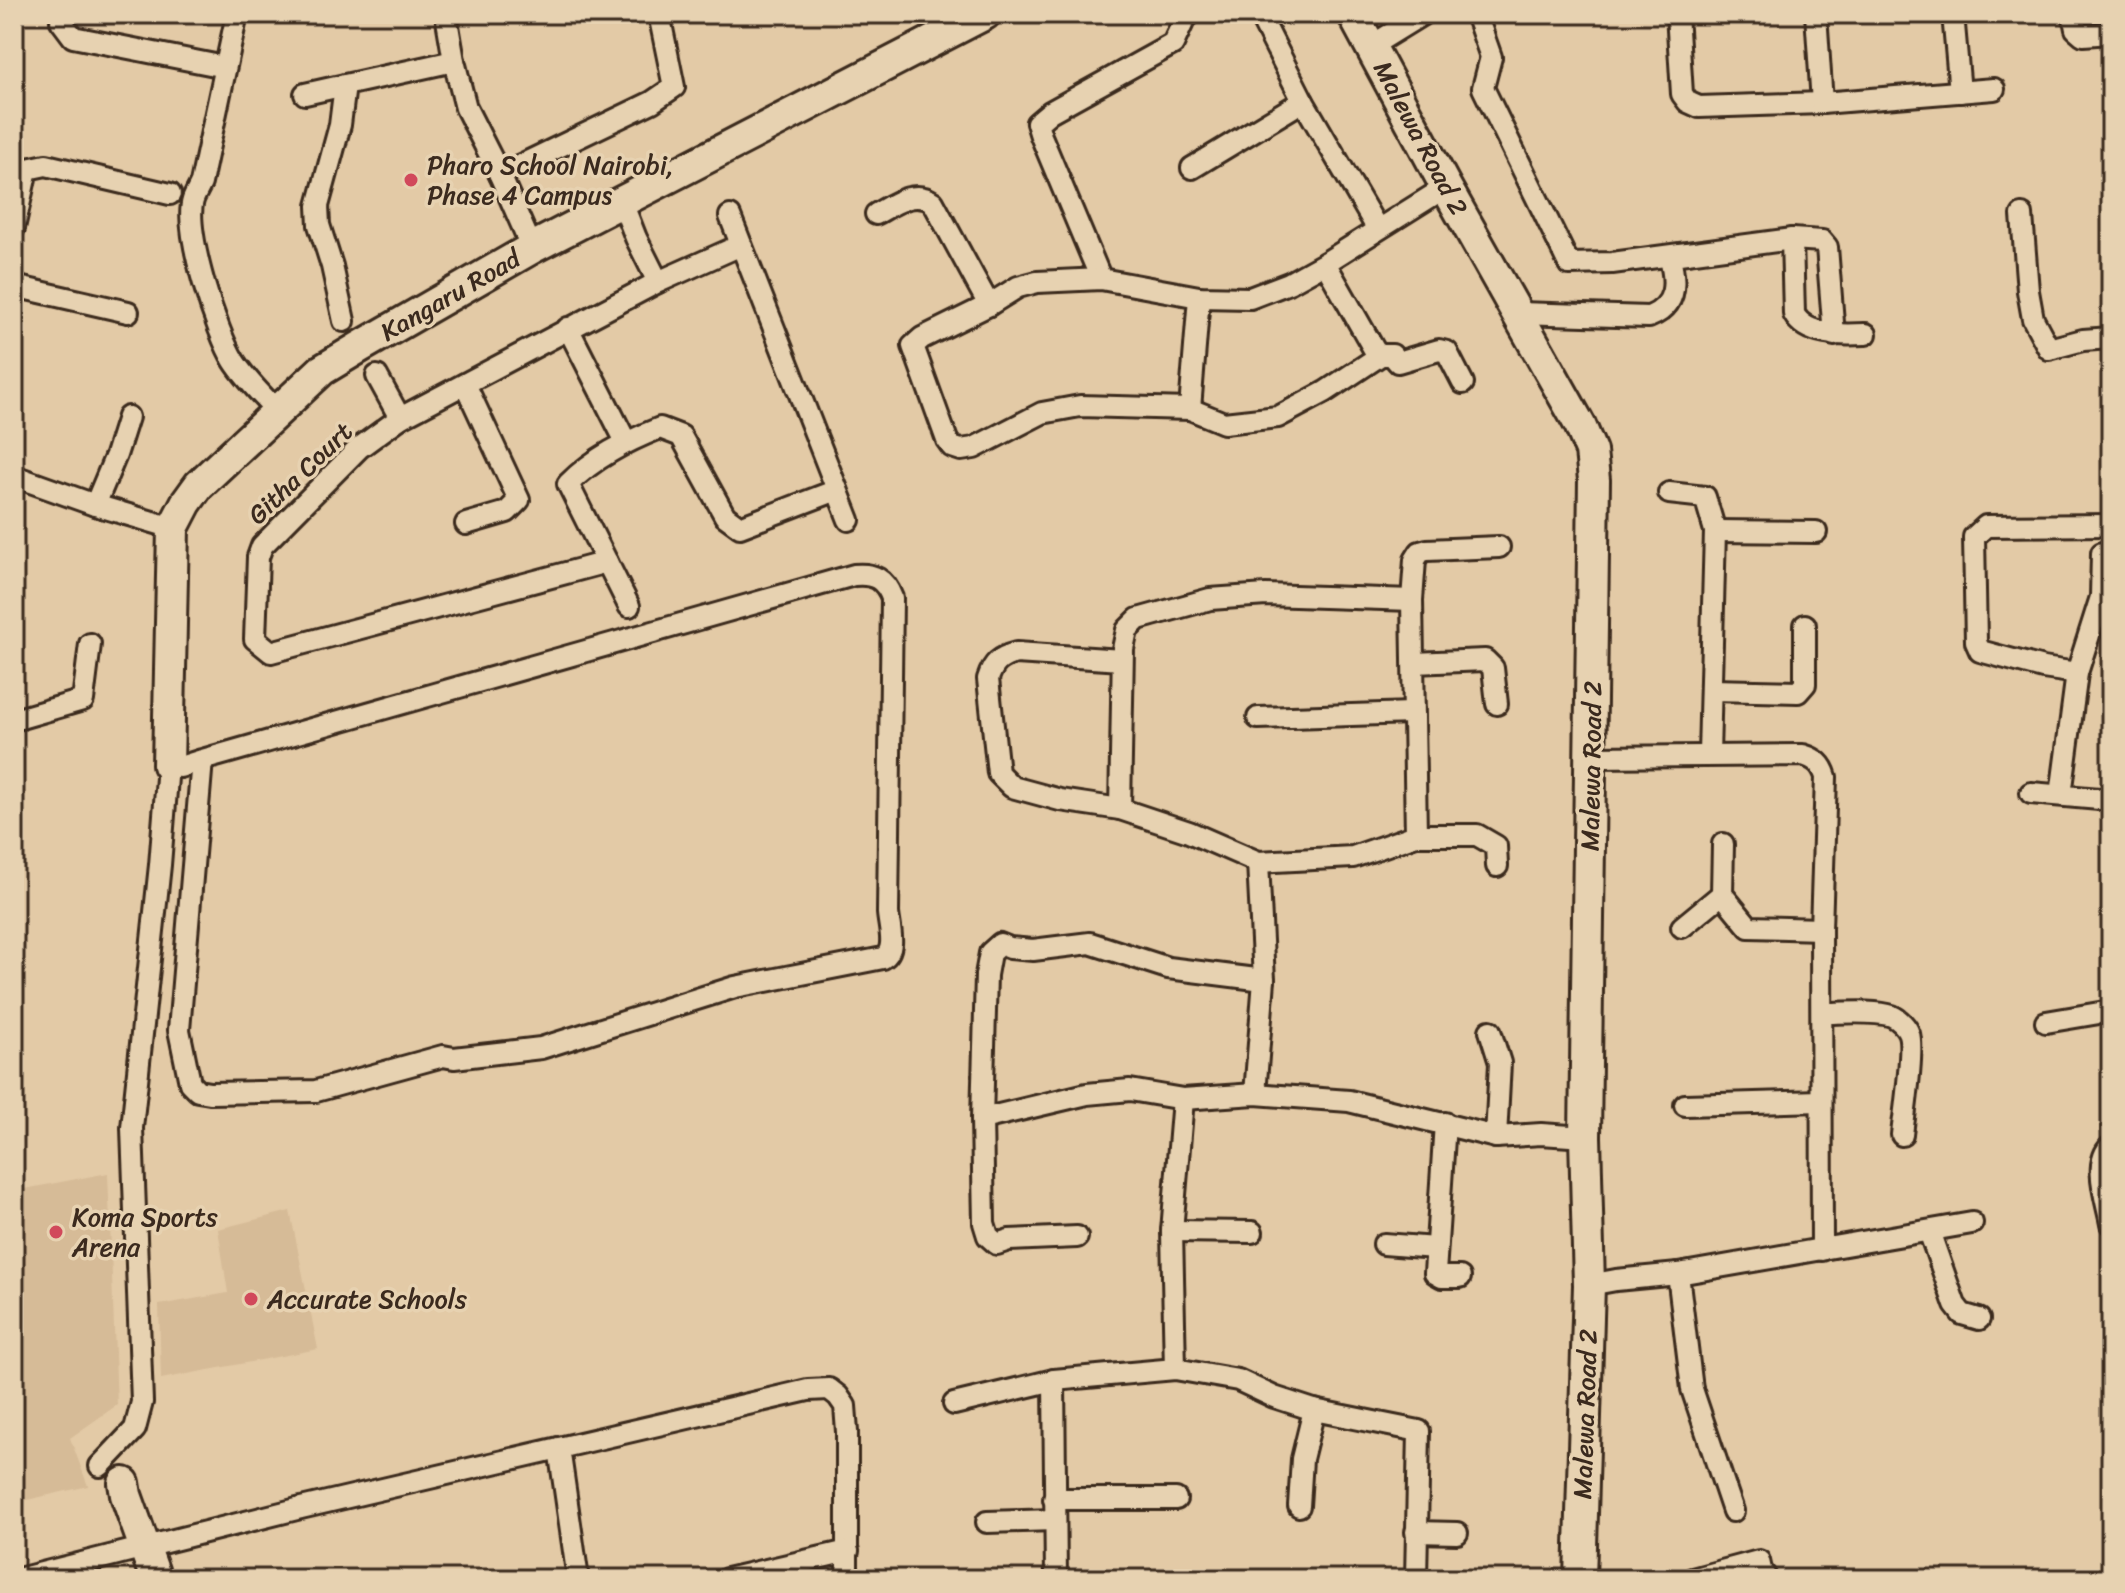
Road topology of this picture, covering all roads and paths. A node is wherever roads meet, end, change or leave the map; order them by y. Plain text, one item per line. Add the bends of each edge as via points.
1 (62, 14) edge
2 (237, 14) edge
3 (446, 14) edge
4 (659, 14) edge
5 (985, 14) edge
6 (1190, 14) edge
7 (1259, 14) edge
8 (1353, 14) edge
9 (1423, 14) edge
10 (1476, 14) edge
11 (1677, 14) edge
12 (1816, 14) edge
13 (1953, 14) edge
14 (2073, 14) edge
15 (2111, 33) edge
16 (1371, 46) junction
17 (454, 61) junction
18 (225, 67) junction
19 (345, 85) junction
20 (1994, 89) dead end
21 (1960, 92) junction
22 (305, 94) dead end
23 (1303, 101) junction
24 (1822, 103) junction
25 (1192, 168) dead end
26 (500, 175) junction
27 (1446, 187) junction
28 (170, 194) dead end
29 (622, 202) junction
30 (876, 214) dead end
31 (2022, 215) dead end
32 (730, 216) dead end
33 (14, 228) edge
34 (1377, 228) junction
35 (1792, 239) junction
36 (741, 245) junction
37 (532, 248) junction
38 (1669, 256) junction
39 (1325, 263) junction
40 (1101, 279) junction
41 (658, 282) junction
42 (14, 286) edge
43 (1199, 297) junction
44 (989, 305) junction
45 (128, 312) dead end
46 (1519, 313) junction
47 (344, 321) dead end
48 (568, 328) junction
49 (1866, 334) dead end
50 (1834, 335) junction
51 (2111, 338) edge
52 (1381, 355) junction
53 (377, 376) dead end
54 (1463, 383) dead end
55 (465, 384) junction
56 (1190, 409) junction
57 (279, 413) junction
58 (128, 417) dead end
59 (400, 418) junction
60 (626, 442) junction
61 (14, 476) edge
62 (837, 490) junction
63 (1669, 493) dead end
64 (95, 505) junction
65 (849, 520) dead end
66 (466, 524) dead end
67 (2111, 525) edge
68 (173, 528) junction
69 (1715, 531) junction
70 (1816, 532) dead end
71 (1499, 547) dead end
72 (2102, 553) dead end
73 (607, 562) junction
74 (1412, 600) junction
75 (629, 606) dead end
76 (1805, 625) dead end
77 (90, 644) dead end
78 (1122, 660) junction
79 (1414, 663) junction
80 (2077, 673) junction
81 (1711, 690) junction
82 (1497, 704) dead end
83 (1412, 713) junction
84 (1258, 718) dead end
85 (14, 720) edge
86 (1709, 754) junction
87 (1591, 757) junction
88 (202, 760) junction
89 (168, 765) junction
90 (2031, 793) dead end
91 (2061, 795) junction
92 (2111, 800) edge
93 (1120, 809) junction
94 (1416, 835) junction
95 (1723, 844) dead end
96 (1258, 862) junction
97 (1497, 866) dead end
98 (1722, 894) junction
99 (1682, 927) dead end
100 (1821, 929) junction
101 (1264, 980) junction
102 (2111, 1011) edge
103 (1822, 1013) junction
104 (2046, 1022) dead end
105 (1490, 1031) dead end
106 (1255, 1094) junction
107 (1183, 1099) junction
108 (1821, 1101) junction
109 (1685, 1105) dead end
110 (982, 1119) junction
111 (1445, 1123) junction
112 (1902, 1135) dead end
113 (1496, 1137) junction
114 (1585, 1137) junction
115 (2111, 1146) edge
116 (1972, 1223) dead end
117 (2111, 1224) edge
118 (1172, 1231) junction
119 (1929, 1231) junction
120 (1252, 1232) dead end
121 (1077, 1237) dead end
122 (1384, 1244) dead end
123 (1435, 1248) junction
124 (1822, 1250) junction
125 (1678, 1274) junction
126 (1460, 1277) dead end
127 (1589, 1285) junction
128 (1979, 1319) dead end
129 (1175, 1369) junction
130 (1054, 1380) junction
131 (954, 1404) dead end
132 (1314, 1410) junction
133 (559, 1448) junction
134 (112, 1475) joint
135 (1054, 1499) junction
136 (1176, 1499) dead end
137 (1299, 1506) dead end
138 (1733, 1511) dead end
139 (1054, 1520) junction
140 (987, 1522) dead end
141 (1416, 1532) junction
142 (1457, 1533) dead end
143 (144, 1546) junction
144 (848, 1551) junction
145 (64, 1573) edge
146 (18, 1579) edge
147 (156, 1579) edge
148 (578, 1579) edge
149 (727, 1579) edge
150 (847, 1579) edge
151 (1056, 1579) edge
152 (1416, 1579) edge
153 (1580, 1579) edge
154 (1692, 1579) edge
155 (1767, 1579) edge

1 - 18 street via 73,37
2 - 18 street
3 - 17 street
4 - 26 street via 674,87
5 - 29 main road, Kangaru Road
6 - 40 street via 1173,44 1037,123
7 - 23 street
8 - 16 main road, Malewa Road 2
9 - 16 street
10 - 38 street via 1491,57 1483,88 1569,264
11 - 24 street via 1682,94 1688,102 1699,107
12 - 24 street
13 - 21 street
14 - 15 street via 2083,35
16 - 27 main road, Malewa Road 2
17 - 19 street
17 - 26 street via 466,108
18 - 57 street via 201,183 192,201 196,249 222,339 252,385
19 - 22 street
19 - 47 street via 318,206
20 - 21 street
21 - 24 street
23 - 25 street
23 - 34 street
26 - 37 street
27 - 34 street
27 - 46 main road, Malewa Road 2
28 - 33 street via 46,165 27,169
29 - 37 main road, Kangaru Road
29 - 41 street
30 - 44 street via 916,196 933,202
31 - 51 street via 2033,319 2049,349
32 - 36 street
34 - 39 street
35 - 38 street
35 - 50 street via 1794,314 1803,325
35 - 50 street via 1822,241 1827,247
36 - 41 street, Githa Court
36 - 62 street
37 - 57 main road, Kangaru Road via 322,370
38 - 46 street via 1674,292 1660,313
39 - 43 street via 1250,298
39 - 52 street
40 - 43 street
40 - 44 street via 1037,282
41 - 48 street, Githa Court
42 - 45 street
43 - 56 street
44 - 56 street via 913,346 952,447 974,448 1042,413 1080,406
46 - 87 main road, Malewa Road 2 via 1591,451
48 - 55 street, Githa Court
48 - 60 street
49 - 50 street
52 - 54 street via 1392,355 1398,362 1447,352
52 - 56 street via 1278,417 1224,423
53 - 59 street
55 - 59 street, Githa Court
55 - 66 street via 519,500 507,512
57 - 68 main road, Kangaru Road via 199,485
58 - 64 street
59 - 73 street, Githa Court via 359,448 262,546 255,639 271,652
60 - 62 street via 660,428 681,436 725,516 740,527
60 - 73 street via 586,466 568,484
61 - 64 street
62 - 65 street
63 - 69 street via 1705,497
64 - 68 street
67 - 80 street via 1986,526 1974,537 1980,651
68 - 89 main road, Kangaru Road
69 - 70 street
69 - 81 street
71 - 74 street via 1420,552
72 - 80 street via 2101,597
73 - 75 street
74 - 78 street via 1266,595 1210,599 1138,619 1127,630
74 - 79 street
76 - 81 street via 1803,689
77 - 85 street via 83,700
78 - 93 street
78 - 93 street via 1016,653 1003,656 988,679 1003,780 1060,800
79 - 82 street via 1485,660 1493,668
79 - 83 street
80 - 91 street
81 - 86 street
83 - 84 street
83 - 94 street
86 - 87 street
86 - 100 street via 1803,755 1823,766
87 - 114 main road, Malewa Road 2
88 - 88 street via 179,1030 190,1083 198,1091 316,1091 443,1056 541,1048 735,987 883,958 890,952 892,598 887,585 868,573
88 - 89 street
89 - 134 street via 132,1128 142,1402
90 - 91 street
91 - 92 street
93 - 96 street
94 - 96 street via 1353,857
94 - 97 street via 1477,835 1496,846
95 - 98 street
96 - 101 street
98 - 99 street
98 - 100 street via 1749,927
100 - 103 street
101 - 106 street
101 - 110 street via 1168,968 1090,943 1033,950 1000,944 988,959
102 - 104 street
103 - 108 street
103 - 112 street via 1883,1015 1902,1023 1910,1050
105 - 113 street via 1500,1063
106 - 107 street
106 - 111 street via 1349,1101
107 - 110 street via 1130,1090 1087,1094
107 - 118 street
108 - 109 street
108 - 124 street
110 - 121 street via 988,1236 997,1244
111 - 113 street
111 - 123 street
113 - 114 street
114 - 127 main road, Malewa Road 2
115 - 117 street via 2101,1166
116 - 119 street
118 - 120 street
118 - 129 street
119 - 124 street
119 - 128 street via 1955,1305 1962,1314
122 - 123 street
123 - 126 street via 1435,1273
124 - 125 street
125 - 127 street
125 - 138 street via 1692,1389
127 - 153 main road, Malewa Road 2
129 - 130 street
129 - 132 street via 1238,1380
130 - 131 street
130 - 135 street
132 - 137 street via 1302,1459
132 - 141 street via 1419,1431
133 - 143 street
133 - 144 street via 829,1389 845,1406
133 - 148 street
134 - 143 main road via 126,1495
135 - 136 street
135 - 139 street
139 - 140 street
139 - 151 street
141 - 142 street
141 - 152 street
143 - 145 street
143 - 147 main road
144 - 149 street
144 - 150 street
145 - 146 street
154 - 155 street via 1759,1561

